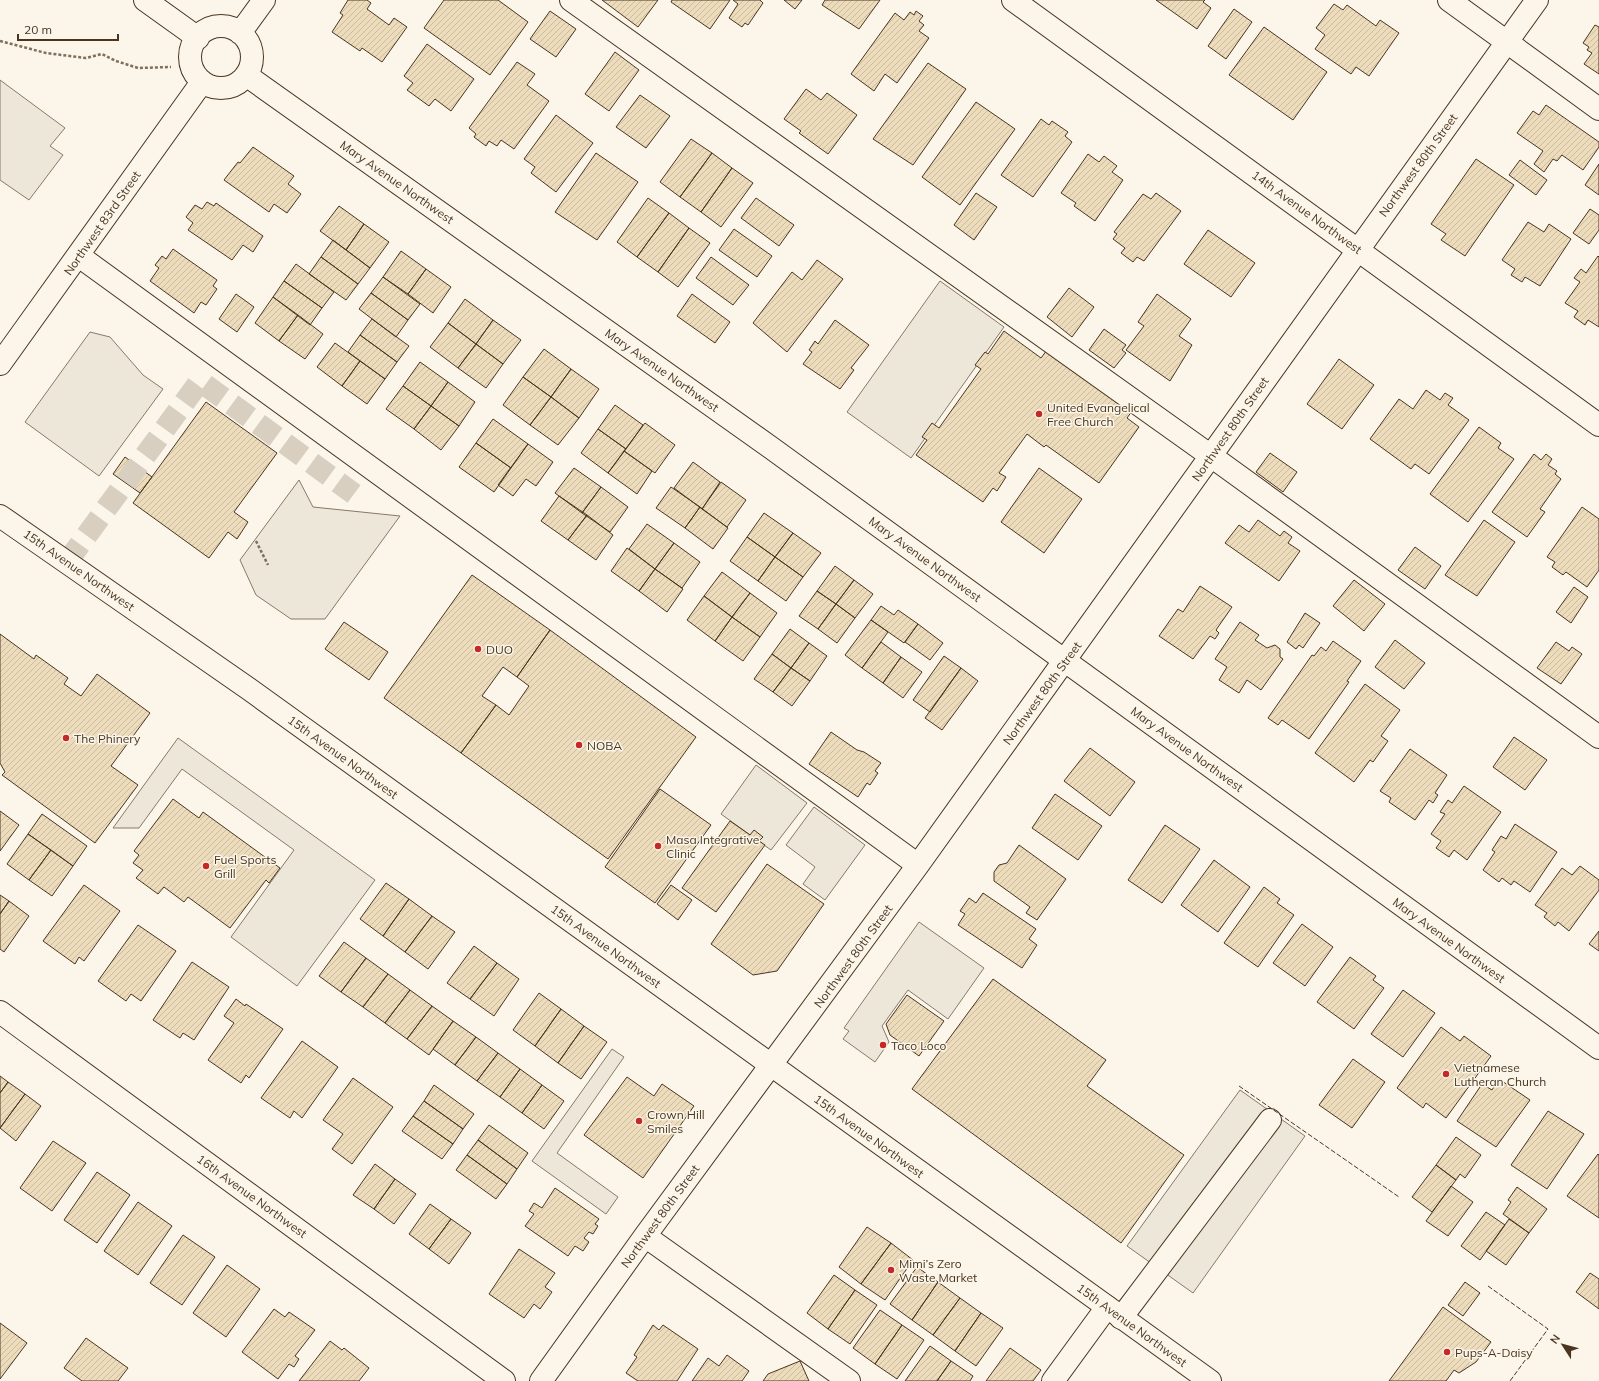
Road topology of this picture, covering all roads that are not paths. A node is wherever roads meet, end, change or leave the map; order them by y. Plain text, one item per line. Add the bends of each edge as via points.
1 (145, 0) edge
2 (264, 0) edge
3 (572, 0) edge
4 (1014, 0) edge
5 (1449, 0) edge
6 (1537, 0) edge
7 (240, 33) junction
8 (198, 38) junction
9 (1507, 42) junction
10 (246, 75) junction
11 (202, 82) junction
12 (1599, 109) edge
13 (1358, 249) junction
14 (79, 256) junction
15 (0, 364) edge
16 (1599, 425) edge
17 (1211, 456) junction
18 (0, 516) edge
19 (1065, 660) junction
20 (1599, 737) edge
21 (918, 865) junction
22 (0, 1012) edge
23 (1599, 1048) edge
24 (771, 1066) junction
25 (1270, 1120) dead end
26 (645, 1236) junction
27 (1114, 1312) junction
28 (504, 1381) edge
29 (541, 1381) edge
30 (849, 1381) edge
31 (1053, 1381) edge
32 (1210, 1381) edge

1 - 8 street
2 - 7 street
3 - 17 street
4 - 13 street, 14th Avenue Northwest
5 - 9 street
6 - 9 street, Northwest 80th Street
7 - 8 street via 220,26 210,28
7 - 10 street via 251,50 252,60
8 - 11 street via 191,51 191,62 194,72
9 - 12 street
9 - 13 street, Northwest 80th Street
10 - 11 street via 227,88 217,88
10 - 19 street, Mary Avenue Northwest via 770,446
11 - 14 street, Northwest 83rd Street
13 - 16 street, 14th Avenue Northwest
13 - 17 street, Northwest 80th Street
14 - 15 street, Northwest 83rd Street
14 - 21 street
17 - 19 street, Northwest 80th Street
17 - 20 street
18 - 24 street, 15th Avenue Northwest via 249,689
19 - 21 street, Northwest 80th Street
19 - 23 street, Mary Avenue Northwest
21 - 24 street, Northwest 80th Street
22 - 28 street, 16th Avenue Northwest
24 - 26 street, Northwest 80th Street
24 - 27 street, 15th Avenue Northwest
25 - 27 street
26 - 29 street, Northwest 80th Street
26 - 30 street
27 - 31 street
27 - 32 street, 15th Avenue Northwest

